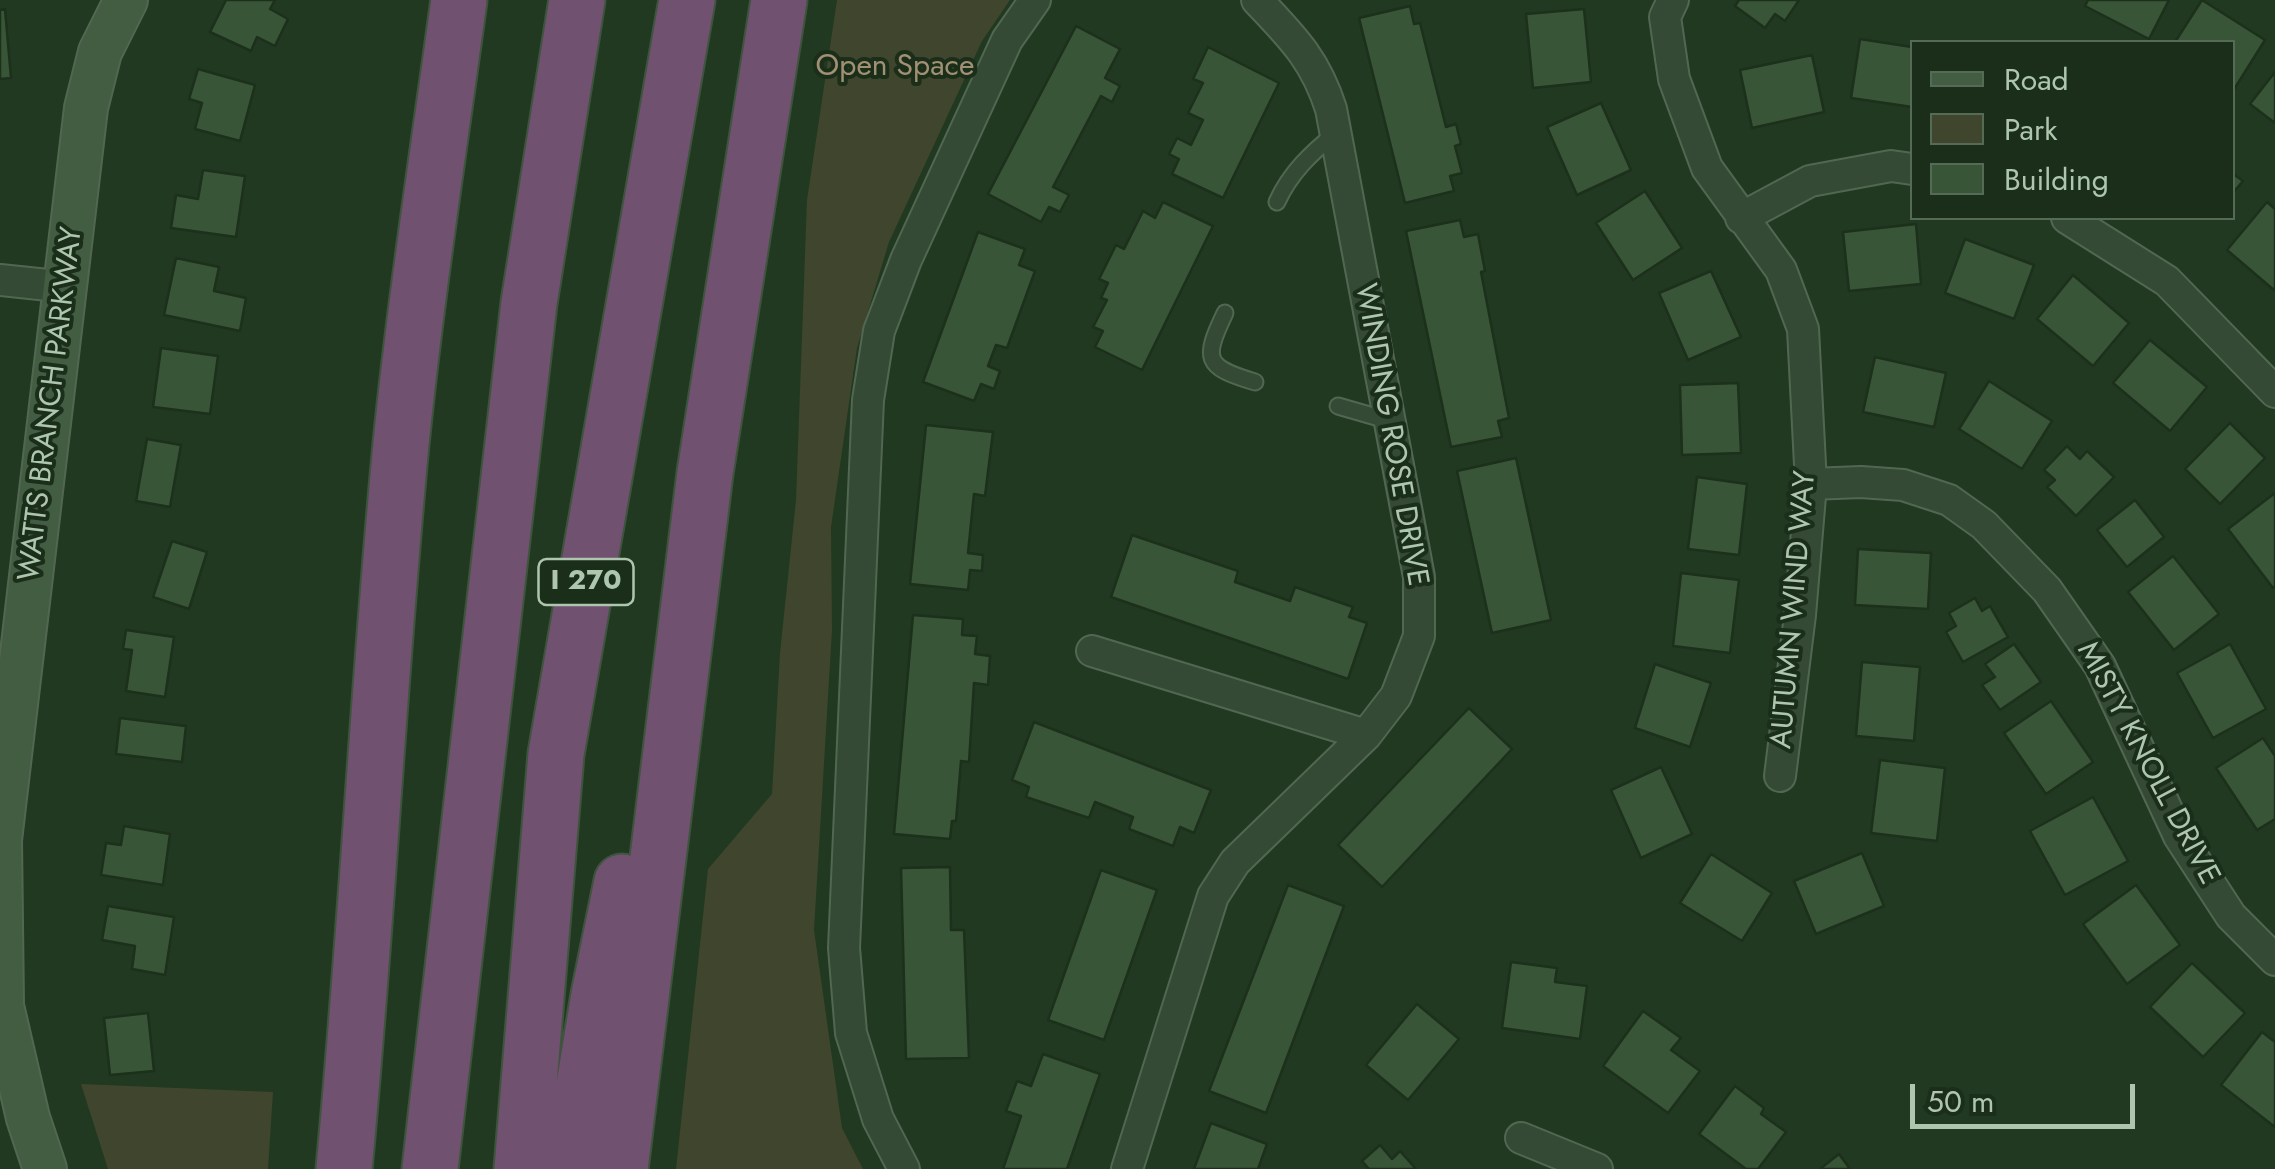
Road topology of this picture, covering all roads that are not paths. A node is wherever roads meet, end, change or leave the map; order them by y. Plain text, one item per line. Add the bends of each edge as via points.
1 (126, 0) edge
2 (459, 0) edge
3 (491, 0) edge
4 (576, 0) edge
5 (688, 0) edge
6 (780, 0) edge
7 (1035, 0) edge
8 (1256, 0) edge
9 (1674, 0) edge
10 (1336, 134) junction
11 (1910, 169) edge
12 (1277, 202) dead end
13 (1741, 218) junction
14 (2070, 220) edge
15 (0, 280) edge
16 (66, 287) junction
17 (418, 294) junction
18 (1225, 313) dead end
19 (1255, 382) dead end
20 (2275, 392) edge
21 (1338, 406) dead end
22 (1390, 420) junction
23 (705, 472) junction
24 (1810, 484) junction
25 (1092, 651) dead end
26 (1366, 735) junction
27 (1780, 776) dead end
28 (2275, 960) edge
29 (1, 1006) edge
30 (1521, 1138) dead end
31 (45, 1169) edge
32 (344, 1169) edge
33 (430, 1169) edge
34 (522, 1169) edge
35 (570, 1169) edge
36 (620, 1169) edge
37 (904, 1169) edge
38 (1127, 1169) edge
39 (1597, 1169) edge

1 - 16 street, WATTS BRANCH PARKWAY via 100,52 86,108
2 - 17 highway
3 - 17 highway
4 - 33 highway, I 270 via 529,303
5 - 34 highway, I 270 via 556,754
6 - 23 highway
7 - 37 street via 1007,40 906,260 879,331 868,400 844,948 851,1033 878,1119
8 - 10 street, WINDING ROSE DRIVE via 1320,74
9 - 13 street, AUTUMN WIND WAY via 1666,17 1674,79 1707,168
10 - 12 lane via 1312,152
10 - 22 street, WINDING ROSE DRIVE
11 - 13 street via 1891,166 1810,181
13 - 24 street, AUTUMN WIND WAY via 1781,270 1803,329
14 - 20 street via 2167,281
15 - 16 street
16 - 29 street, WATTS BRANCH PARKWAY via 0,840
17 - 32 highway
18 - 19 lane via 1210,359 1220,370
21 - 22 lane
22 - 26 street, WINDING ROSE DRIVE via 1419,577 1419,636 1396,696
23 - 35 highway
23 - 36 highway
24 - 27 street, AUTUMN WIND WAY
24 - 28 street, MISTY KNOLL DRIVE via 1903,485 1950,500 2047,590 2100,666 2179,836 2231,916
25 - 26 street
26 - 38 street, WINDING ROSE DRIVE via 1234,862 1213,896
29 - 31 street, WATTS BRANCH PARKWAY
30 - 39 street

